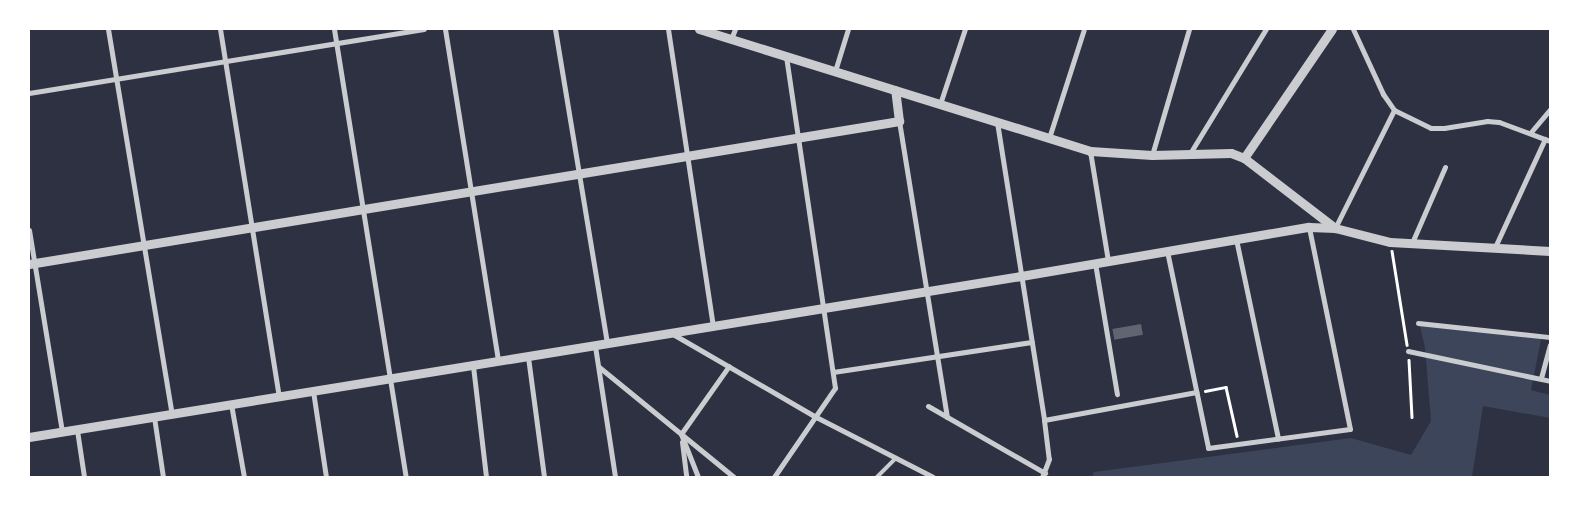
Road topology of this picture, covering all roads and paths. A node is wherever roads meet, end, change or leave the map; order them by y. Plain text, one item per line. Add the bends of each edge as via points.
1 (108, 29) edge
2 (220, 29) edge
3 (334, 29) edge
4 (424, 29) edge
5 (445, 29) edge
6 (555, 29) edge
7 (668, 29) edge
8 (699, 29) edge
9 (734, 29) edge
10 (848, 29) edge
11 (965, 29) edge
12 (1084, 29) edge
13 (1189, 29) edge
14 (1266, 29) edge
15 (1332, 29) edge
16 (1353, 29) edge
17 (731, 39) junction
18 (336, 43) junction
19 (786, 56) junction
20 (225, 62) junction
21 (835, 71) junction
22 (116, 79) junction
23 (895, 90) junction
24 (29, 93) edge
25 (940, 104) junction
26 (1550, 109) edge
27 (1394, 110) junction
28 (900, 121) junction
29 (997, 122) junction
30 (1530, 132) junction
31 (798, 137) junction
32 (1049, 138) junction
33 (1548, 140) edge
34 (1090, 151) junction
35 (1152, 155) junction
36 (1189, 155) junction
37 (687, 156) junction
38 (1244, 158) junction
39 (1445, 167) dead end
40 (579, 174) junction
41 (471, 191) junction
42 (362, 210) junction
43 (1309, 227) junction
44 (251, 228) junction
45 (1334, 228) junction
46 (29, 230) edge
47 (1236, 239) junction
48 (1390, 242) junction
49 (144, 245) junction
50 (1411, 245) junction
51 (1495, 247) junction
52 (1167, 251) junction
53 (1550, 251) edge
54 (1108, 261) junction
55 (32, 264) edge
56 (1095, 264) junction
57 (1021, 276) junction
58 (927, 292) junction
59 (824, 308) junction
60 (1418, 323) dead end
61 (713, 327) junction
62 (671, 333) junction
63 (1550, 337) edge
64 (1032, 342) junction
65 (608, 344) junction
66 (1550, 345) edge
67 (595, 346) junction
68 (1408, 351) junction
69 (937, 355) junction
70 (528, 357) junction
71 (498, 362) junction
72 (473, 366) junction
73 (729, 366) junction
74 (599, 367) junction
75 (833, 372) junction
76 (1541, 378) junction
77 (389, 379) junction
78 (1550, 380) edge
79 (313, 391) junction
80 (1196, 392) junction
81 (1117, 394) dead end
82 (279, 396) junction
83 (231, 404) junction
84 (928, 406) dead end
85 (172, 414) junction
86 (154, 417) junction
87 (816, 417) junction
88 (947, 417) junction
89 (1412, 417) dead end
90 (1044, 420) junction
91 (77, 430) junction
92 (62, 432) junction
93 (681, 434) junction
94 (29, 437) edge
95 (1278, 439) junction
96 (1239, 444) junction
97 (896, 458) junction
98 (1043, 475) edge
99 (84, 477) edge
100 (164, 477) edge
101 (244, 477) edge
102 (326, 477) edge
103 (406, 477) edge
104 (486, 477) edge
105 (544, 477) edge
106 (614, 477) edge
107 (686, 477) edge
108 (698, 477) edge
109 (734, 477) edge
110 (774, 477) edge
111 (876, 477) edge
112 (933, 477) edge

1 - 22 street
2 - 20 street
3 - 18 street
4 - 18 street
5 - 41 street
6 - 40 street
7 - 37 street
8 - 17 street
9 - 17 street
10 - 21 street
11 - 25 street
12 - 32 street
13 - 35 street
14 - 36 street
15 - 38 street
16 - 27 street via 1383,94
17 - 19 street
18 - 20 street
18 - 42 street
19 - 21 street
19 - 31 street
20 - 22 street
20 - 44 street
21 - 23 street
22 - 24 street
22 - 49 street
23 - 25 street
23 - 28 street
25 - 29 street
26 - 30 street
27 - 30 street via 1432,128 1488,121
27 - 45 street
28 - 31 street
28 - 58 street
29 - 32 street
29 - 57 street
30 - 33 street
31 - 37 street
31 - 59 street
32 - 34 street
33 - 51 street
34 - 35 street
34 - 54 street
35 - 36 street
36 - 38 street via 1231,153
37 - 40 street
37 - 61 street
38 - 45 street
39 - 50 street
40 - 41 street
40 - 65 street
41 - 42 street
41 - 71 street
42 - 44 street
42 - 77 street
43 - 45 street
43 - 47 street
43 - 95 street via 1350,429
44 - 49 street
44 - 82 street
45 - 48 street
46 - 55 street
47 - 52 street
47 - 95 street
48 - 50 street
48 - 68 path
49 - 55 street
49 - 85 street
50 - 51 street
51 - 53 street
52 - 54 street
52 - 80 street
54 - 56 street
55 - 92 street
56 - 57 street
56 - 81 street
57 - 58 street
57 - 64 street
58 - 59 street
58 - 69 street
59 - 61 street
59 - 75 street
60 - 63 street
61 - 62 street
62 - 65 street
62 - 73 street
64 - 69 street
64 - 90 street
65 - 67 street
66 - 76 street
67 - 70 street
67 - 74 street
68 - 76 street
68 - 89 path
69 - 75 street
69 - 88 street
70 - 71 street
70 - 105 street
71 - 72 street
72 - 77 street
72 - 104 street
73 - 87 street
73 - 93 street
74 - 93 street
74 - 106 street
75 - 87 street via 835,388
76 - 78 street
77 - 79 street
77 - 103 street
79 - 82 street
79 - 102 street
80 - 90 street
80 - 96 street via 1208,448
80 - 96 path via 1226,387
82 - 83 street
83 - 85 street
83 - 101 street
84 - 88 street
85 - 86 street
86 - 91 street
86 - 100 street
87 - 97 street
87 - 110 street
88 - 98 street
90 - 98 street via 1049,458
91 - 92 street
91 - 99 street
92 - 94 street
93 - 107 street
93 - 108 street
93 - 109 street
95 - 96 street
97 - 111 lane
97 - 112 street

